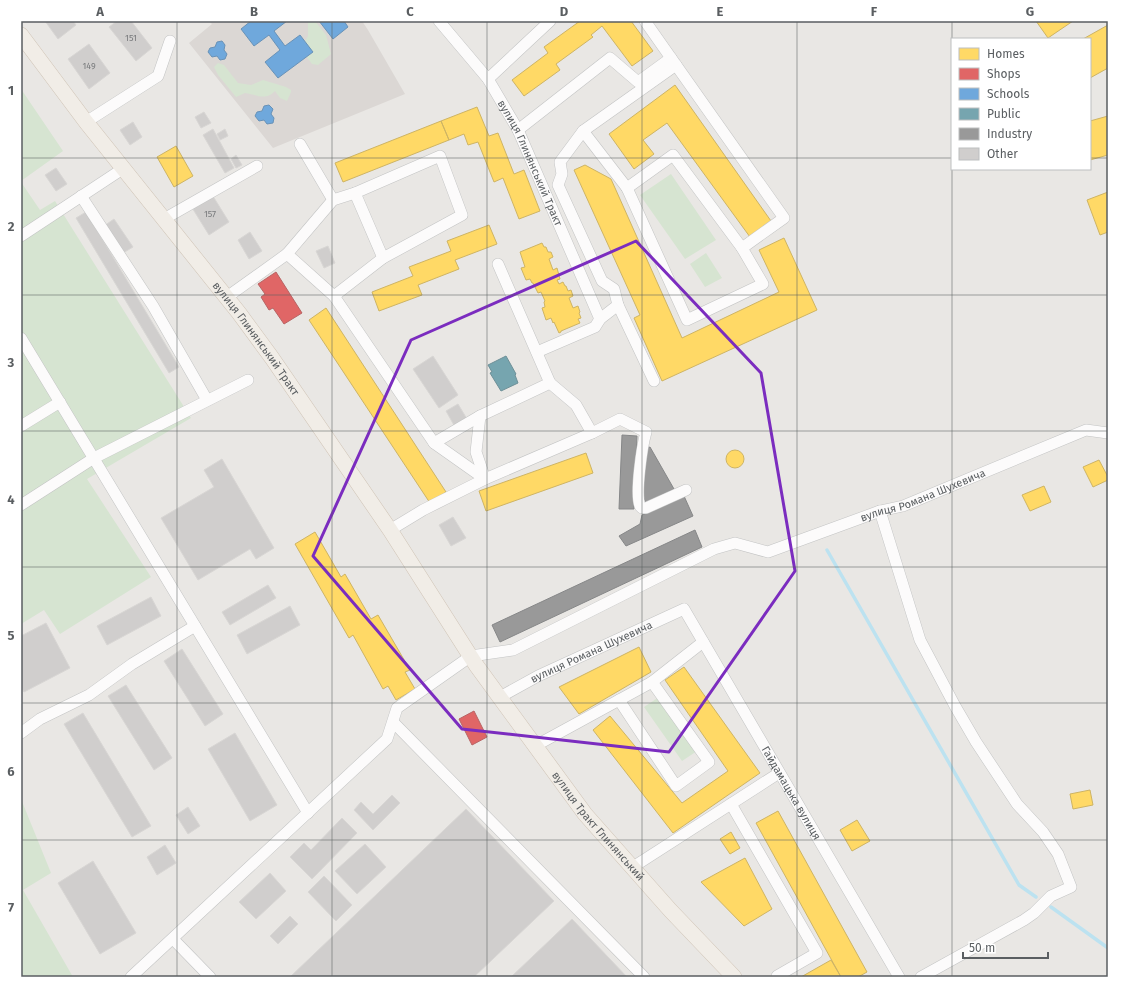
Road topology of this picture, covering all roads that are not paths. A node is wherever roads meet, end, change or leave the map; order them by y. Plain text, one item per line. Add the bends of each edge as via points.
1 (439, 21) edge
2 (550, 21) edge
3 (644, 21) edge
4 (21, 35) edge
5 (170, 41) dead end
6 (673, 62) junction
7 (488, 79) junction
8 (86, 122) junction
9 (518, 130) junction
10 (582, 131) junction
11 (300, 144) dead end
12 (257, 166) dead end
13 (124, 168) junction
14 (627, 188) junction
15 (355, 193) junction
16 (81, 196) junction
17 (333, 200) junction
18 (164, 219) junction
19 (21, 236) edge
20 (742, 248) junction
21 (287, 254) junction
22 (383, 258) junction
23 (498, 264) dead end
24 (334, 296) junction
25 (227, 297) junction
26 (618, 305) junction
27 (600, 318) junction
28 (21, 338) edge
29 (536, 352) junction
30 (248, 380) dead end
31 (654, 381) dead end
32 (550, 383) junction
33 (207, 400) junction
34 (60, 402) junction
35 (480, 416) junction
36 (21, 426) edge
37 (592, 433) junction
38 (1108, 433) edge
39 (434, 443) junction
40 (94, 458) junction
41 (485, 479) junction
42 (686, 490) dead end
43 (21, 506) edge
44 (880, 511) junction
45 (390, 530) junction
46 (684, 609) joint
47 (196, 626) junction
48 (703, 642) junction
49 (474, 660) junction
50 (652, 682) junction
51 (500, 697) junction
52 (619, 700) junction
53 (393, 722) junction
54 (21, 733) edge
55 (536, 746) junction
56 (779, 773) junction
57 (731, 804) junction
58 (308, 813) junction
59 (633, 867) junction
60 (173, 939) junction
61 (778, 976) edge
62 (131, 977) edge
63 (210, 977) edge
64 (644, 977) edge
65 (734, 977) edge
66 (900, 977) edge
67 (921, 977) edge

1 - 7 street, вулиця Глинянський Тракт
2 - 7 street
3 - 6 street
4 - 8 main road, вулиця Глинянський Тракт
5 - 8 street via 158,76
6 - 9 street via 638,82 610,58
6 - 10 street
6 - 20 street via 784,218
7 - 9 street, вулиця Глинянський Тракт
8 - 13 main road, вулиця Глинянський Тракт
9 - 27 street, вулиця Глинянський Тракт
10 - 14 street
10 - 26 street via 560,162 562,174 558,185 602,280 614,290
11 - 17 street
12 - 18 street
13 - 16 street
13 - 18 main road, вулиця Глинянський Тракт
14 - 20 street via 673,156
14 - 20 street via 687,320 763,284
15 - 17 street
15 - 22 street
15 - 22 street via 440,156 462,215
16 - 19 street
16 - 33 street via 153,306
17 - 21 street
18 - 25 main road, вулиця Глинянський Тракт
21 - 24 street
21 - 25 street
22 - 24 street
23 - 29 street
24 - 39 street
25 - 45 main road, вулиця Глинянський Тракт
26 - 27 street
26 - 31 street
27 - 29 street via 595,328
28 - 34 street
29 - 32 street
30 - 33 street
32 - 35 street
32 - 37 street via 576,405
33 - 40 street via 204,404
34 - 36 street
34 - 40 street
35 - 39 street
35 - 41 street via 476,452
37 - 41 street
37 - 42 street via 620,419 646,432 638,489 638,503 642,508
38 - 44 street, вулиця Романа Шухевича via 1086,430 904,506
39 - 41 street
40 - 43 street
40 - 47 street
41 - 45 street via 423,510
44 - 49 street, вулиця Романа Шухевича via 768,552 736,543 714,549 513,650
44 - 67 street via 920,640 976,742 1017,804 1043,832 1058,854 1071,887 1051,896 1024,920
45 - 49 main road, вулиця Глинянський Тракт
46 - 48 street, Гайдамацька вулиця
46 - 51 street, вулиця Романа Шухевича via 538,676
47 - 54 street via 132,664 89,695 40,719
47 - 58 street
48 - 50 street
48 - 56 street, Гайдамацька вулиця
49 - 51 main road, вулиця Тракт Глинянський
49 - 53 street via 397,708
50 - 52 street
50 - 52 street via 709,762 676,786
51 - 55 main road, вулиця Тракт Глинянський
52 - 55 street
53 - 58 street via 387,739
53 - 64 street
55 - 59 main road, вулиця Тракт Глинянський via 585,814
56 - 57 street
56 - 66 street, Гайдамацька вулиця
57 - 59 street
57 - 61 street via 817,953
58 - 60 street
59 - 65 main road, вулиця Тракт Глинянський
60 - 62 street
60 - 63 street

